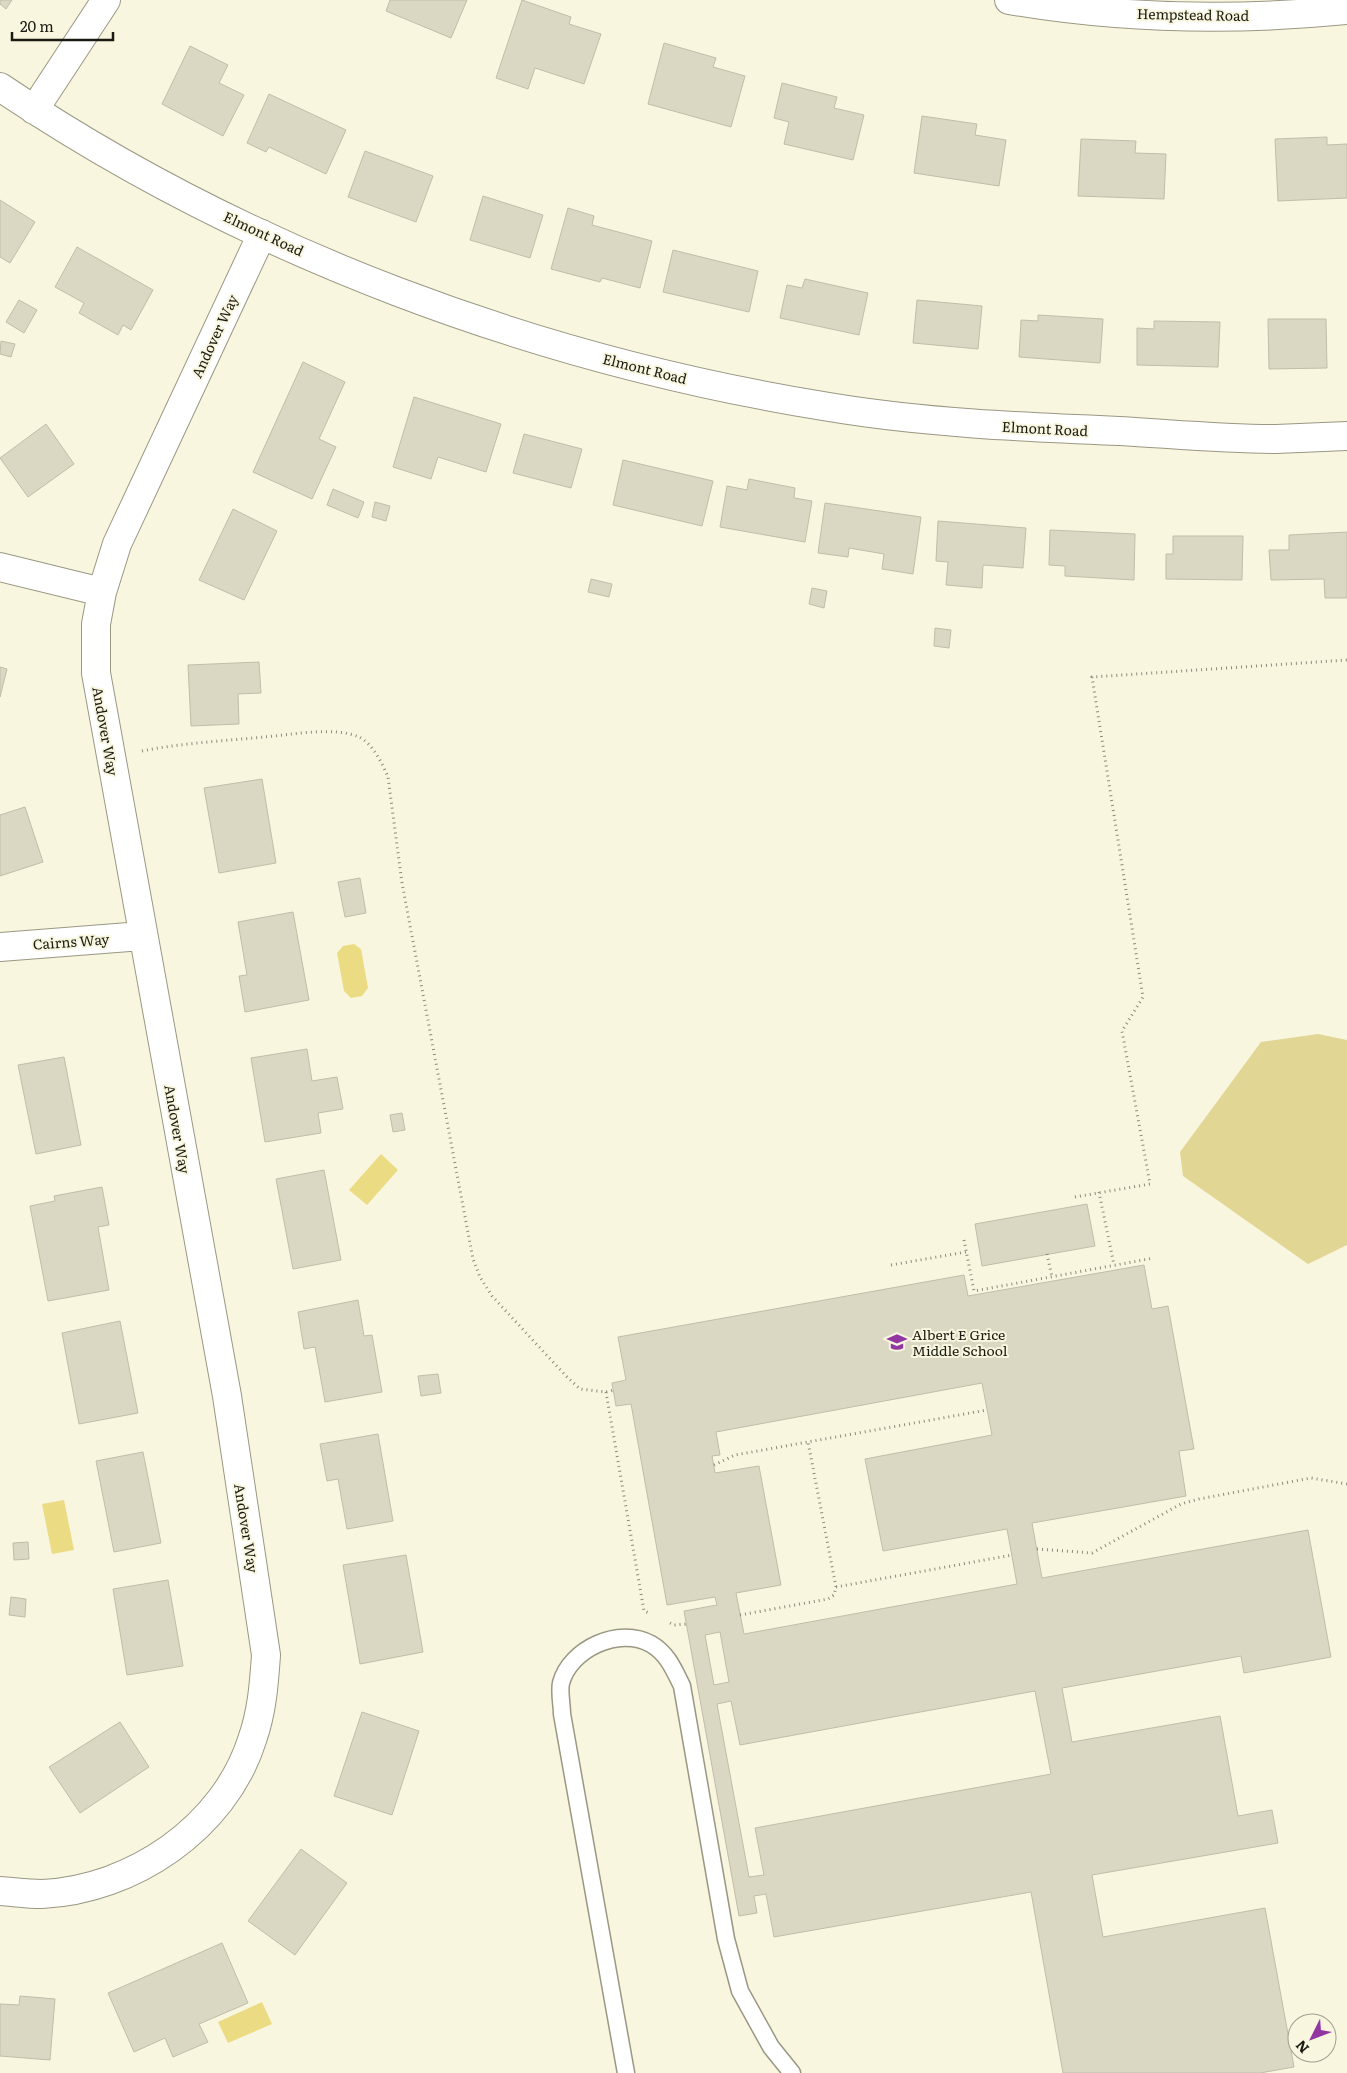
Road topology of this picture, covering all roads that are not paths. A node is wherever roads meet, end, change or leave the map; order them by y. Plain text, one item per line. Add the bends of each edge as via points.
1 (106, 0) edge
2 (1009, 0) edge
3 (1347, 10) edge
4 (0, 87) edge
5 (34, 110) junction
6 (262, 234) junction
7 (1347, 436) edge
8 (0, 567) edge
9 (102, 592) junction
10 (142, 936) junction
11 (0, 947) edge
12 (0, 1891) edge
13 (626, 2073) edge
14 (792, 2073) edge

1 - 5 street
2 - 3 street, Hempstead Road via 1068,10 1206,16
4 - 5 street, Elmont Road
5 - 6 street, Elmont Road via 140,172
6 - 7 street, Elmont Road via 338,268 476,320 581,352 723,388 832,408 978,425 1273,439
6 - 9 street, Andover Way via 116,544
8 - 9 street
9 - 10 street, Andover Way via 96,624 96,673
10 - 11 street, Cairns Way
10 - 12 street, Andover Way via 227,1396 266,1655 264,1694 252,1742 232,1782 206,1818 170,1850 128,1874 86,1888 41,1894
13 - 14 lane via 562,1714 561,1684 574,1659 596,1643 623,1637 650,1644 671,1662 682,1686 726,1939 740,1990 771,2047

